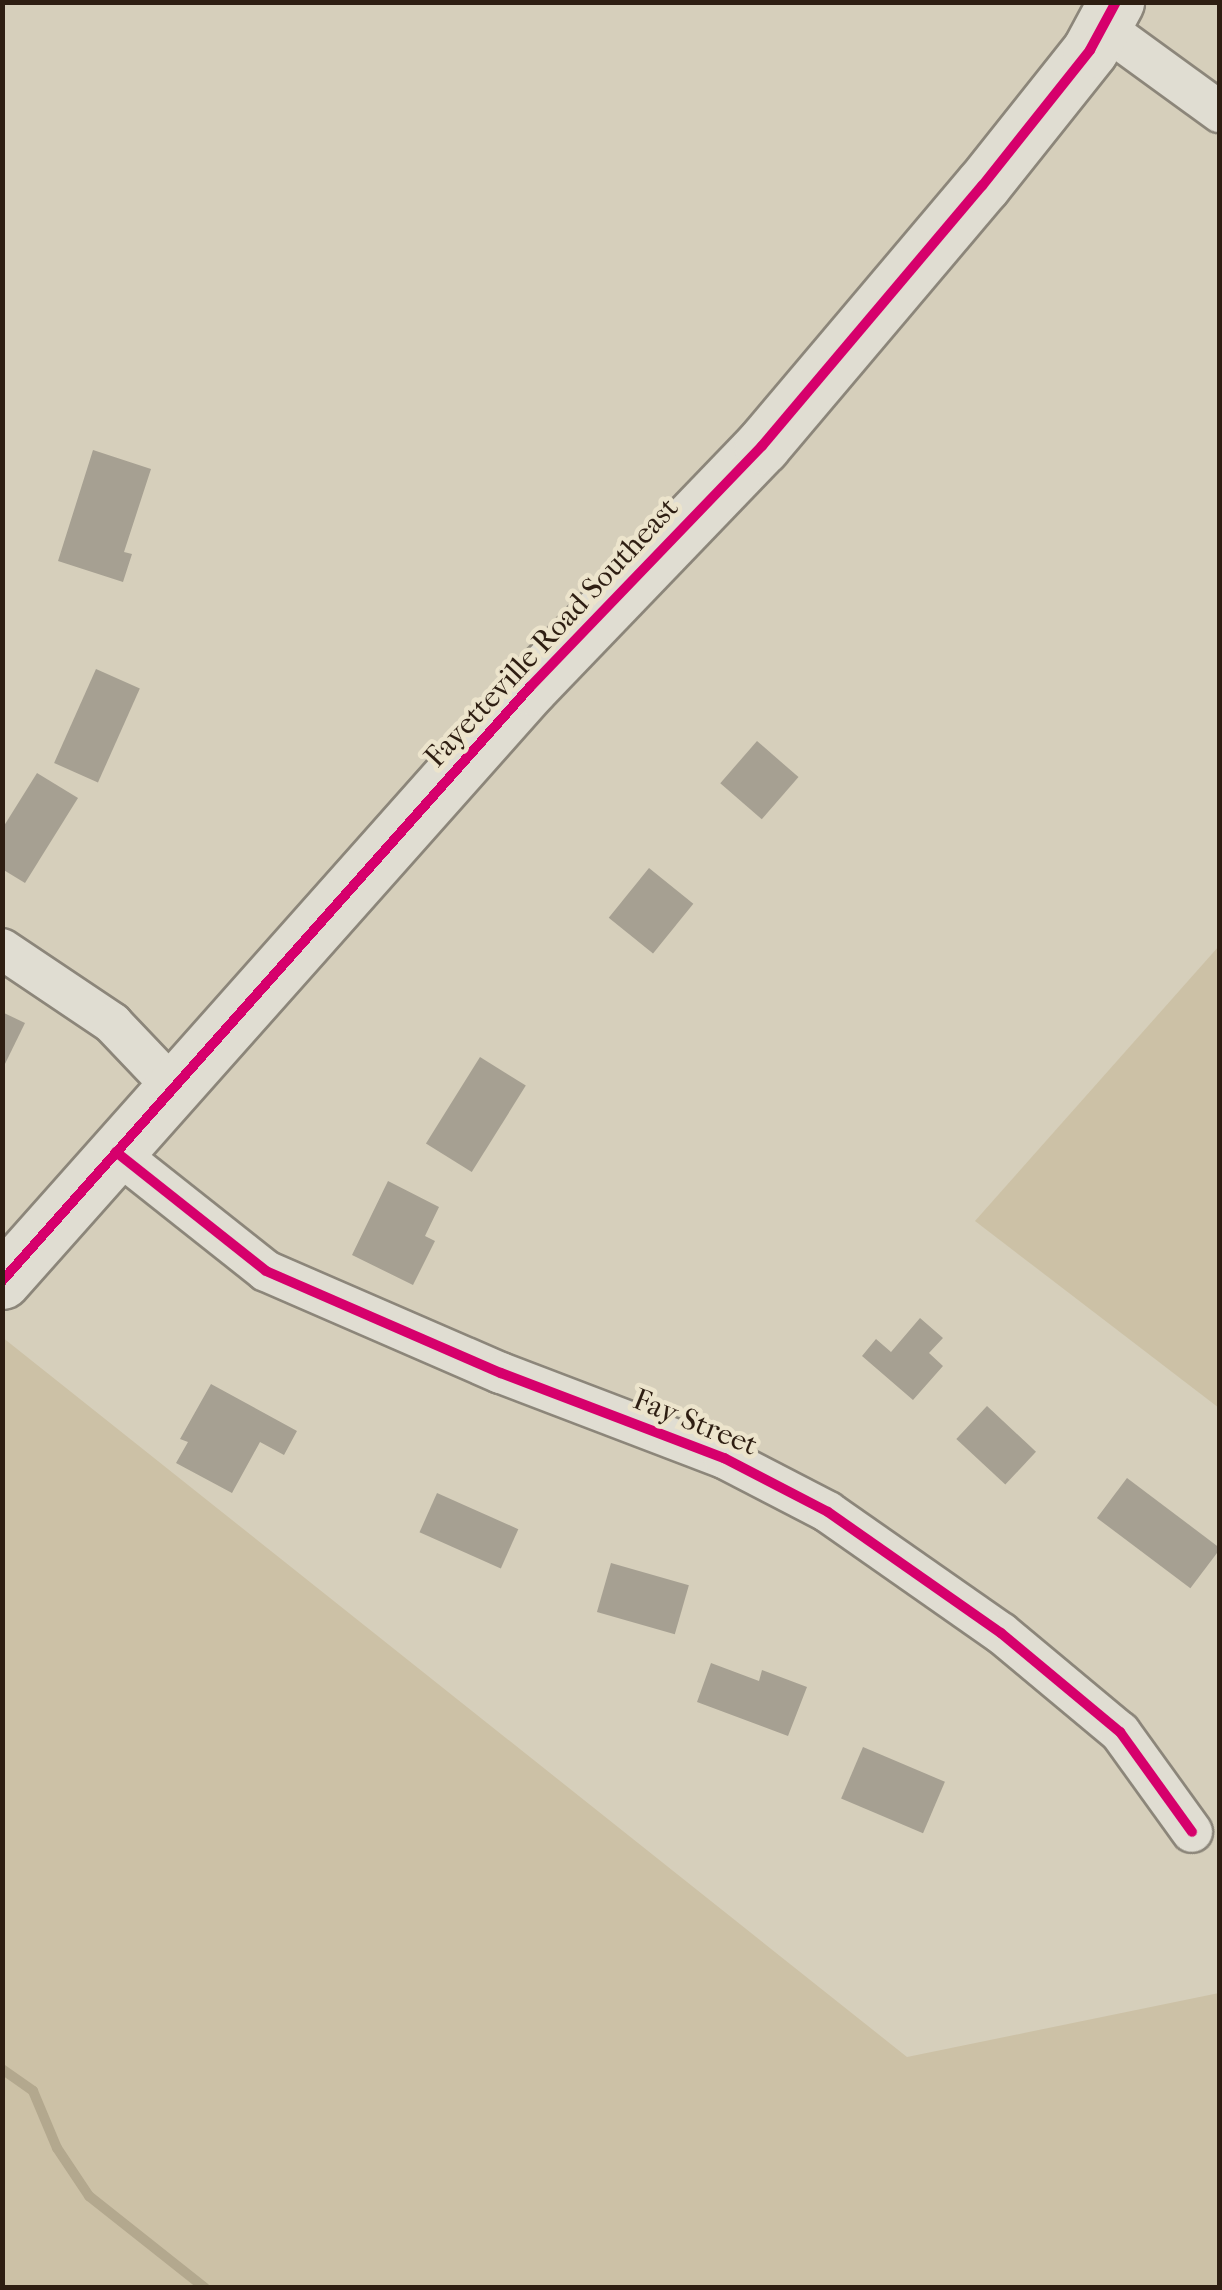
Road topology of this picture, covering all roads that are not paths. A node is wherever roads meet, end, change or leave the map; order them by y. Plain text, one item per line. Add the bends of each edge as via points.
1 (1109, 15) edge
2 (1220, 112) edge
3 (2, 949) edge
4 (173, 1087) junction
5 (116, 1152) junction
6 (2, 1281) edge
7 (1192, 1832) dead end

1 - 2 street
1 - 4 street, Fayetteville Road Southeast via 1090,50 982,186 762,446 530,687
3 - 4 street via 112,1023
4 - 5 street, Fayetteville Road Southeast
5 - 6 street, Fayetteville Road Southeast
5 - 7 street, Fay Street via 266,1271 501,1374 724,1458 828,1512 1001,1633 1120,1732

